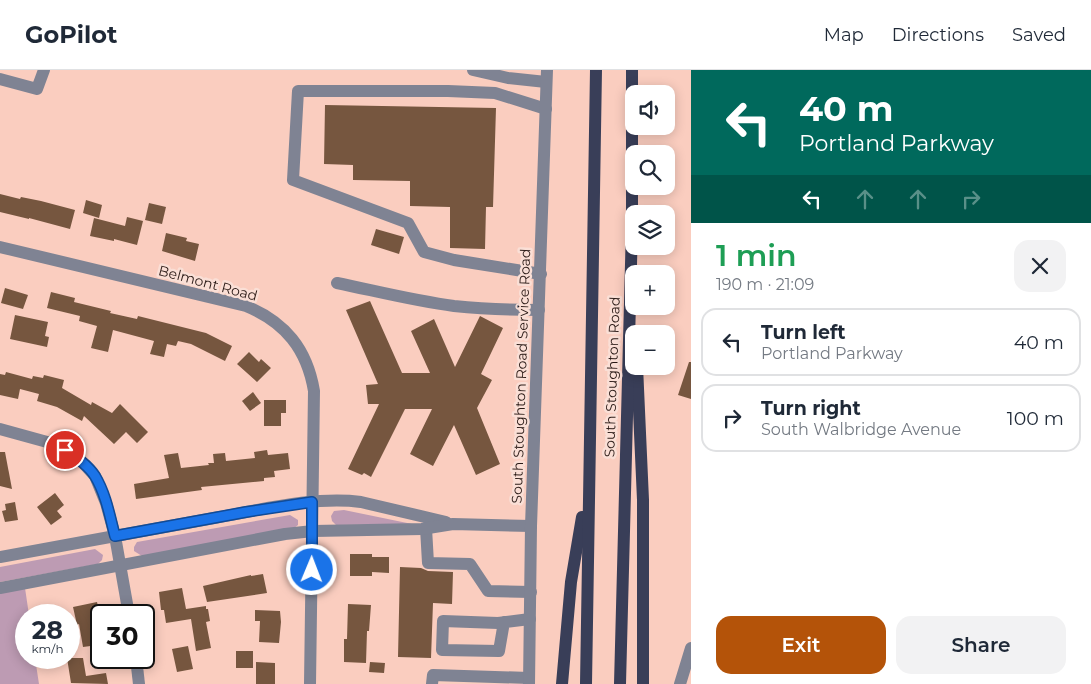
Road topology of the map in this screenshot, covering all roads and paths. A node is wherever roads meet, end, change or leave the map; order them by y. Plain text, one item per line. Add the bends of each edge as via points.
1 (44, 70) edge
2 (473, 70) edge
3 (596, 70) edge
4 (632, 70) edge
5 (546, 76) edge
6 (0, 80) edge
7 (546, 109) junction
8 (632, 205) edge
9 (0, 248) edge
10 (631, 255) edge
11 (541, 274) junction
12 (337, 283) dead end
13 (539, 310) junction
14 (637, 375) edge
15 (0, 429) edge
16 (589, 480) junction
17 (312, 502) junction
18 (453, 524) junction
19 (531, 526) junction
20 (426, 528) junction
21 (313, 531) junction
22 (115, 536) junction
23 (0, 557) edge
24 (121, 565) junction
25 (0, 588) edge
26 (531, 592) junction
27 (127, 604) edge
28 (530, 619) junction
29 (504, 622) junction
30 (691, 648) edge
31 (137, 669) edge
32 (529, 681) edge
33 (139, 684) edge
34 (310, 684) edge
35 (432, 684) edge
36 (562, 684) edge
37 (586, 684) edge
38 (620, 684) edge
39 (643, 684) edge
40 (680, 684) edge

1 - 6 street via 38,90
2 - 5 street via 508,78
3 - 16 main road, South Stoughton Road
4 - 8 main road, South Stoughton Road
5 - 7 street, South Stoughton Road Service Road
7 - 11 street, South Stoughton Road Service Road
7 - 11 street via 495,93 298,91 293,180 408,223 424,252
9 - 17 street, Belmont Road via 246,306 282,327 300,349 314,390
10 - 38 main road, South Stoughton Road
11 - 13 street, South Stoughton Road Service Road
12 - 13 street via 453,306
13 - 19 street, South Stoughton Road Service Road
14 - 39 main road
15 - 22 street via 58,445 83,463 95,476
16 - 36 main road via 571,582
16 - 37 main road, South Stoughton Road
17 - 18 street via 361,502
17 - 21 street, Belmont Road
17 - 22 street
18 - 19 street
18 - 20 street
19 - 26 street, South Stoughton Road Service Road
20 - 21 street
20 - 26 street via 428,563 470,564 488,591
21 - 24 street
21 - 34 street, Belmont Road
22 - 23 street
22 - 24 street
24 - 25 street
24 - 27 street
26 - 28 street, South Stoughton Road Service Road
28 - 29 street
28 - 32 street, South Stoughton Road Service Road
29 - 29 street via 443,621 442,650 498,651
30 - 40 street
31 - 33 street
32 - 35 street via 433,675

